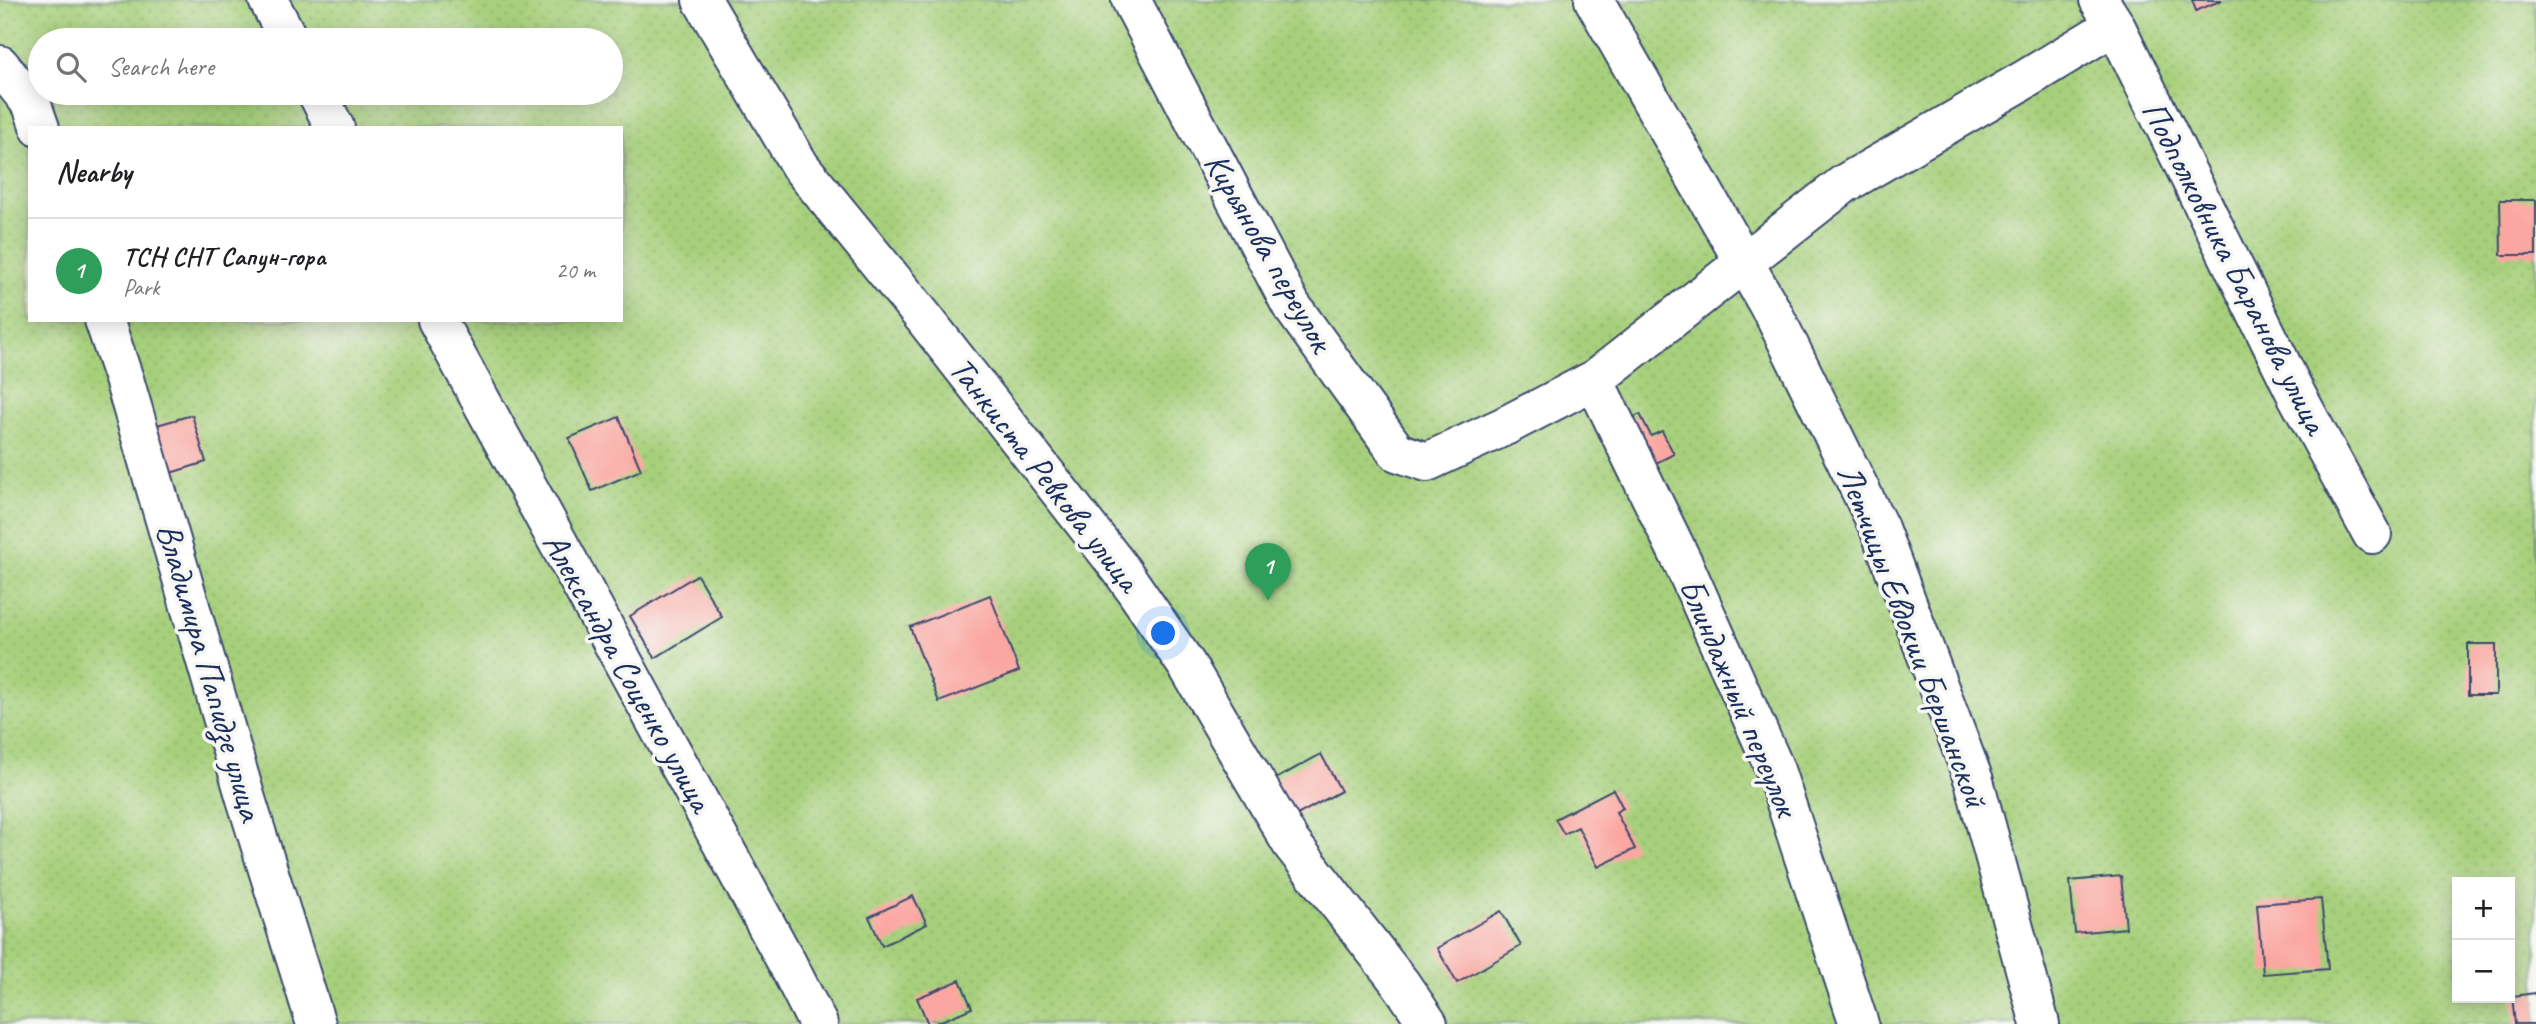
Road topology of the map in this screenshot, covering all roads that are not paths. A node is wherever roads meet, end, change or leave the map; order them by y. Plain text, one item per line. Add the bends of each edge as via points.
1 (268, 0) edge
2 (702, 0) edge
3 (1131, 0) edge
4 (1594, 0) edge
5 (2107, 13) edge
6 (283, 28) edge
7 (0, 65) edge
8 (28, 100) edge
9 (32, 105) edge
10 (323, 105) edge
11 (39, 126) edge
12 (334, 126) edge
13 (1745, 264) junction
14 (105, 322) edge
15 (438, 322) edge
16 (1594, 380) junction
17 (2372, 534) dead end
18 (316, 1024) edge
19 (818, 1024) edge
20 (1428, 1024) edge
21 (1859, 1024) edge
22 (2040, 1024) edge

1 - 6 lane
2 - 20 lane, Танкиста Ревкова улица via 800,166 1122,571 1188,667 1291,843
3 - 16 lane, Кирьянова переулок via 1291,305 1397,452 1427,462
4 - 13 lane, Летчицы Евдокии Бершанской
5 - 13 lane, Кирьянова переулок via 2026,79 1844,184
5 - 17 lane, Подполковника Баранова улица via 2296,394
7 - 8 lane
9 - 11 lane
10 - 12 lane
13 - 16 lane, Кирьянова переулок
13 - 22 lane, Летчицы Евдокии Бершанской via 1879,528 1974,781
14 - 18 lane, Владимира Папидзе улица
15 - 19 lane, Александра Соценко улица
16 - 21 lane, Блиндажный переулок via 1684,565 1774,767

